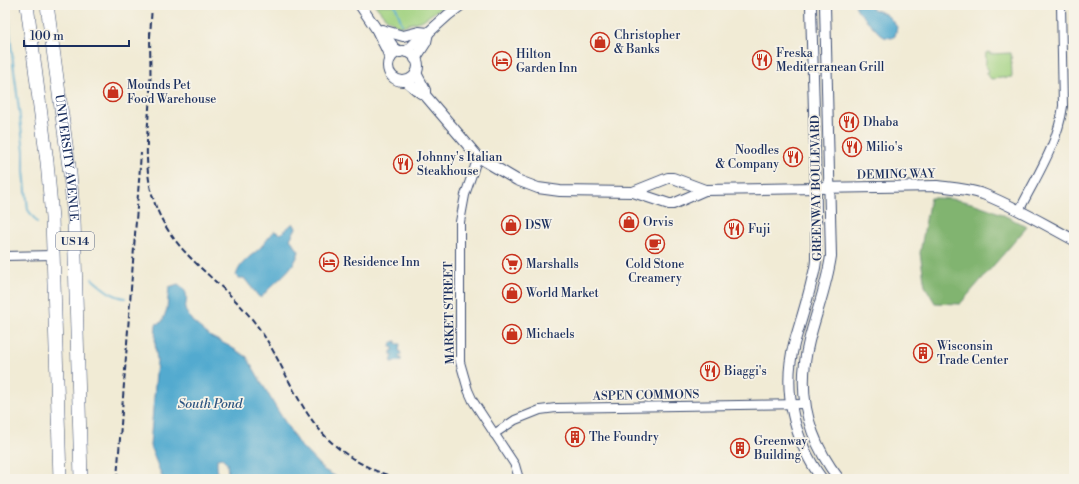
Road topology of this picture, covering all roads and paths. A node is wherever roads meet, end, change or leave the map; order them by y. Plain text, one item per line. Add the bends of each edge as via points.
1 (27, 5) edge
2 (47, 5) edge
3 (360, 5) edge
4 (461, 5) edge
5 (811, 5) edge
6 (825, 5) edge
7 (1061, 5) edge
8 (378, 30) junction
9 (428, 33) junction
10 (403, 52) junction
11 (390, 59) junction
12 (415, 59) junction
13 (416, 73) junction
14 (406, 81) junction
15 (424, 95) junction
16 (478, 157) junction
17 (816, 188) junction
18 (830, 188) junction
19 (706, 190) junction
20 (633, 192) junction
21 (1019, 211) junction
22 (1074, 240) edge
23 (53, 255) junction
24 (5, 256) edge
25 (805, 404) junction
26 (791, 405) junction
27 (494, 434) junction
28 (60, 479) edge
29 (81, 479) edge
30 (519, 479) edge
31 (822, 479) edge
32 (839, 479) edge

1 - 23 main road, UNIVERSITY AVENUE / US 14 via 48,162
2 - 29 main road, UNIVERSITY AVENUE / US 14 via 74,220
3 - 8 street
4 - 9 street
5 - 17 street, GREENWAY BOULEVARD
6 - 18 street, GREENWAY BOULEVARD
7 - 21 street via 1062,116 1051,149
8 - 9 street via 403,36 419,32
8 - 10 street via 394,48
8 - 11 street
9 - 10 street
9 - 12 street via 426,42
10 - 11 street
10 - 12 street
11 - 14 street via 388,66 392,76 399,81
12 - 13 street
13 - 14 street
13 - 15 street, DEMING WAY via 425,90
14 - 15 street, DEMING WAY
15 - 16 street, DEMING WAY
16 - 20 street, DEMING WAY via 517,180 538,188 567,192
16 - 27 street, MARKET STREET via 465,195 460,222 460,362 473,401
17 - 18 street, DEMING WAY
17 - 19 street, DEMING WAY
17 - 26 street, GREENWAY BOULEVARD via 816,262 791,360
18 - 21 street, DEMING WAY via 958,188 983,194
18 - 25 street, GREENWAY BOULEVARD via 831,256 806,356
19 - 20 street, DEMING WAY via 673,204
19 - 20 street, DEMING WAY via 668,178
21 - 22 street, DEMING WAY
23 - 24 street
23 - 28 main road, UNIVERSITY AVENUE / US 14
25 - 26 street, ASPEN COMMONS
25 - 32 street, GREENWAY BOULEVARD via 810,426 820,450
26 - 27 street, ASPEN COMMONS via 556,408 540,410 515,420
26 - 31 street, GREENWAY BOULEVARD via 801,442
27 - 30 street, MARKET STREET via 515,465

